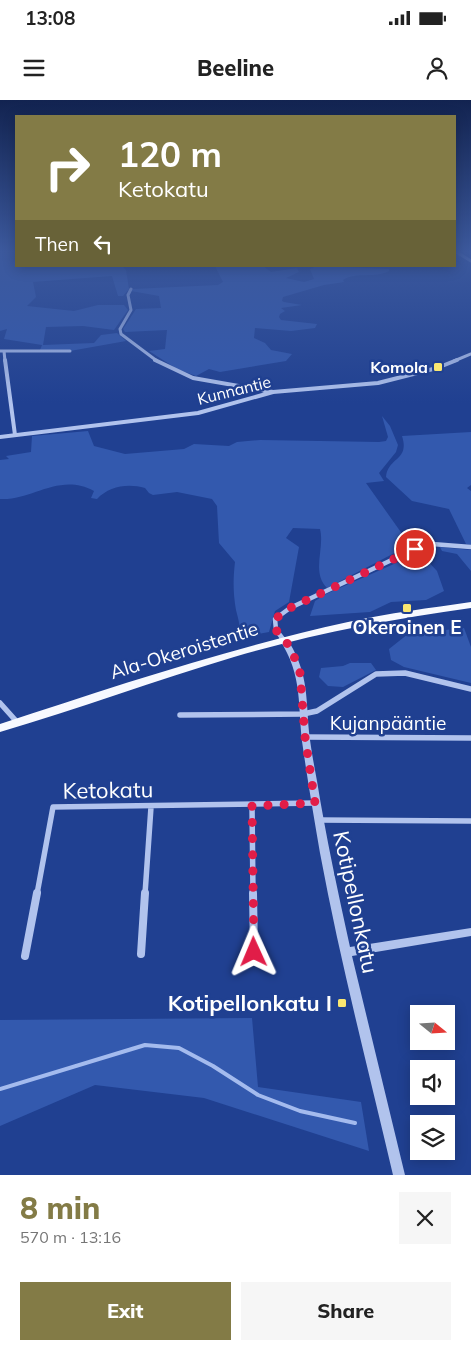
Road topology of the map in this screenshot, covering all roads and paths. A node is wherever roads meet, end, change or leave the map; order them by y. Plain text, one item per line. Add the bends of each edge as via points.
1 (130, 303) edge
2 (2, 351) edge
3 (70, 351) dead end
4 (471, 354) edge
5 (273, 392) junction
6 (15, 435) junction
7 (0, 437) edge
8 (471, 547) edge
9 (471, 605) edge
10 (283, 639) junction
11 (471, 689) edge
12 (0, 702) edge
13 (303, 714) junction
14 (180, 715) dead end
15 (18, 722) junction
16 (0, 728) edge
17 (305, 737) junction
18 (471, 738) edge
19 (315, 803) junction
20 (252, 806) junction
21 (151, 807) junction
22 (319, 820) junction
23 (471, 821) edge
24 (471, 932) edge
25 (254, 952) dead end
26 (346, 952) junction
27 (141, 954) dead end
28 (25, 956) dead end
29 (399, 1175) edge

1 - 5 street via 131,310 120,329 121,334 172,370 191,378
2 - 3 street
2 - 6 street
4 - 5 street, Kunnantie via 405,378
5 - 6 street, Kunnantie via 198,413
6 - 7 street, Kunnantie
8 - 10 street via 432,544 415,549 298,605 275,619 276,630
9 - 10 main road, Ala-Okeroistentie via 404,614
10 - 13 street, Kotipellonkatu via 298,664
10 - 15 main road, Ala-Okeroistentie via 187,665
11 - 13 street via 406,673 376,674 316,711
12 - 15 street
13 - 14 street
13 - 17 street, Kotipellonkatu
15 - 16 main road, Ala-Okeroistentie
17 - 18 street, Kujanpääntie
17 - 19 street, Kotipellonkatu
19 - 20 street, Ketokatu
19 - 22 street, Kotipellonkatu
20 - 21 street, Ketokatu
20 - 25 street
21 - 27 street
21 - 28 street, Ketokatu via 53,807
22 - 23 street
22 - 26 street, Kotipellonkatu
24 - 26 street
26 - 29 street, Kotipellonkatu

